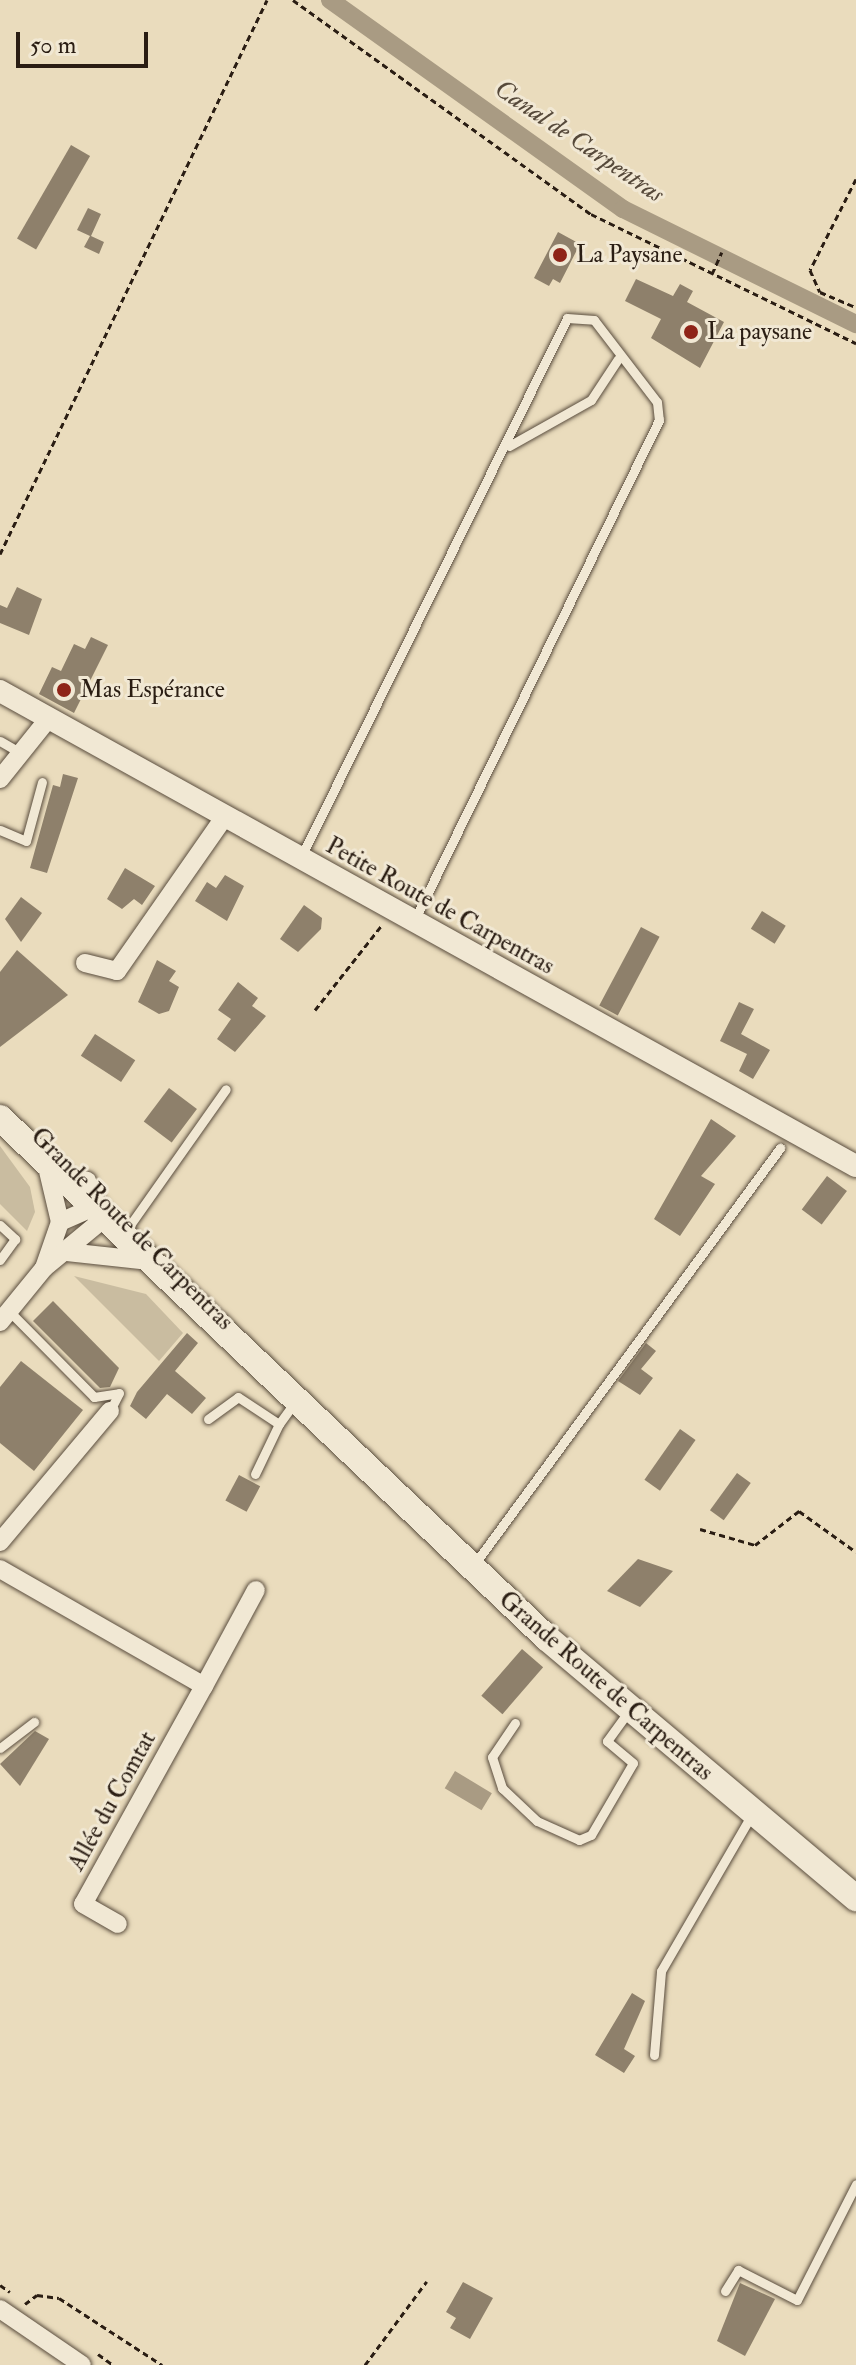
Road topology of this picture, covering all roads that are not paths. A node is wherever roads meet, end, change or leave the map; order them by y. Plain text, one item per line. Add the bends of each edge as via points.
1 (618, 359) junction
2 (509, 446) junction
3 (0, 691) edge
4 (49, 718) junction
5 (0, 741) edge
6 (21, 753) junction
7 (0, 779) edge
8 (42, 782) dead end
9 (225, 816) junction
10 (0, 830) edge
11 (300, 859) junction
12 (404, 916) junction
13 (85, 963) dead end
14 (226, 1089) dead end
15 (0, 1097) edge
16 (0, 1118) edge
17 (780, 1148) dead end
18 (46, 1164) junction
19 (856, 1166) edge
20 (94, 1202) junction
21 (60, 1222) junction
22 (0, 1225) edge
23 (139, 1243) junction
24 (67, 1252) junction
25 (0, 1260) edge
26 (44, 1268) junction
27 (3, 1316) edge
28 (110, 1411) joint
29 (286, 1413) junction
30 (208, 1419) dead end
31 (362, 1466) junction
32 (255, 1474) dead end
33 (0, 1542) edge
34 (0, 1569) edge
35 (471, 1569) junction
36 (256, 1590) dead end
37 (204, 1686) junction
38 (630, 1709) junction
39 (34, 1722) dead end
40 (515, 1723) dead end
41 (0, 1748) edge
42 (753, 1813) junction
43 (856, 1898) edge
44 (118, 1924) dead end
45 (654, 2055) dead end
46 (856, 2184) edge
47 (725, 2291) dead end
48 (6, 2313) edge
49 (82, 2365) edge

1 - 2 lane via 591,400
1 - 2 lane via 614,339 594,320 567,318
1 - 12 lane via 657,402 659,420
2 - 11 lane
3 - 4 street, Petite Route de Carpentras
4 - 6 street
4 - 9 street, Petite Route de Carpentras
5 - 6 lane
6 - 7 street
8 - 10 lane via 26,841
9 - 11 street, Petite Route de Carpentras
9 - 13 street via 117,971
11 - 12 street, Petite Route de Carpentras
12 - 19 street, Petite Route de Carpentras
14 - 23 lane
15 - 20 main road, Grande Route de Carpentras
16 - 18 main road, Grande Route de Carpentras
17 - 35 lane
18 - 20 main road, Grande Route de Carpentras
18 - 21 street
20 - 21 street
20 - 23 main road, Grande Route de Carpentras
20 - 23 main road, Grande Route de Carpentras
20 - 24 street
21 - 26 street
22 - 25 lane via 15,1239
23 - 24 street
23 - 29 main road, Grande Route de Carpentras
23 - 31 main road, Grande Route de Carpentras
24 - 26 street
26 - 27 street
27 - 28 lane via 94,1397 119,1393
28 - 33 street
29 - 30 lane via 238,1397
29 - 31 main road, Grande Route de Carpentras
29 - 32 lane
31 - 35 main road, Grande Route de Carpentras
34 - 37 street
35 - 38 main road, Grande Route de Carpentras
36 - 37 street, Allée du Comtat
37 - 44 street, Allée du Comtat via 83,1904
38 - 40 lane via 607,1741 633,1763 591,1835 579,1840 537,1821 502,1788 492,1757
38 - 42 main road, Grande Route de Carpentras
39 - 41 lane
42 - 43 main road, Grande Route de Carpentras
42 - 45 lane via 661,1971
46 - 47 lane via 797,2300 738,2270
48 - 49 street

